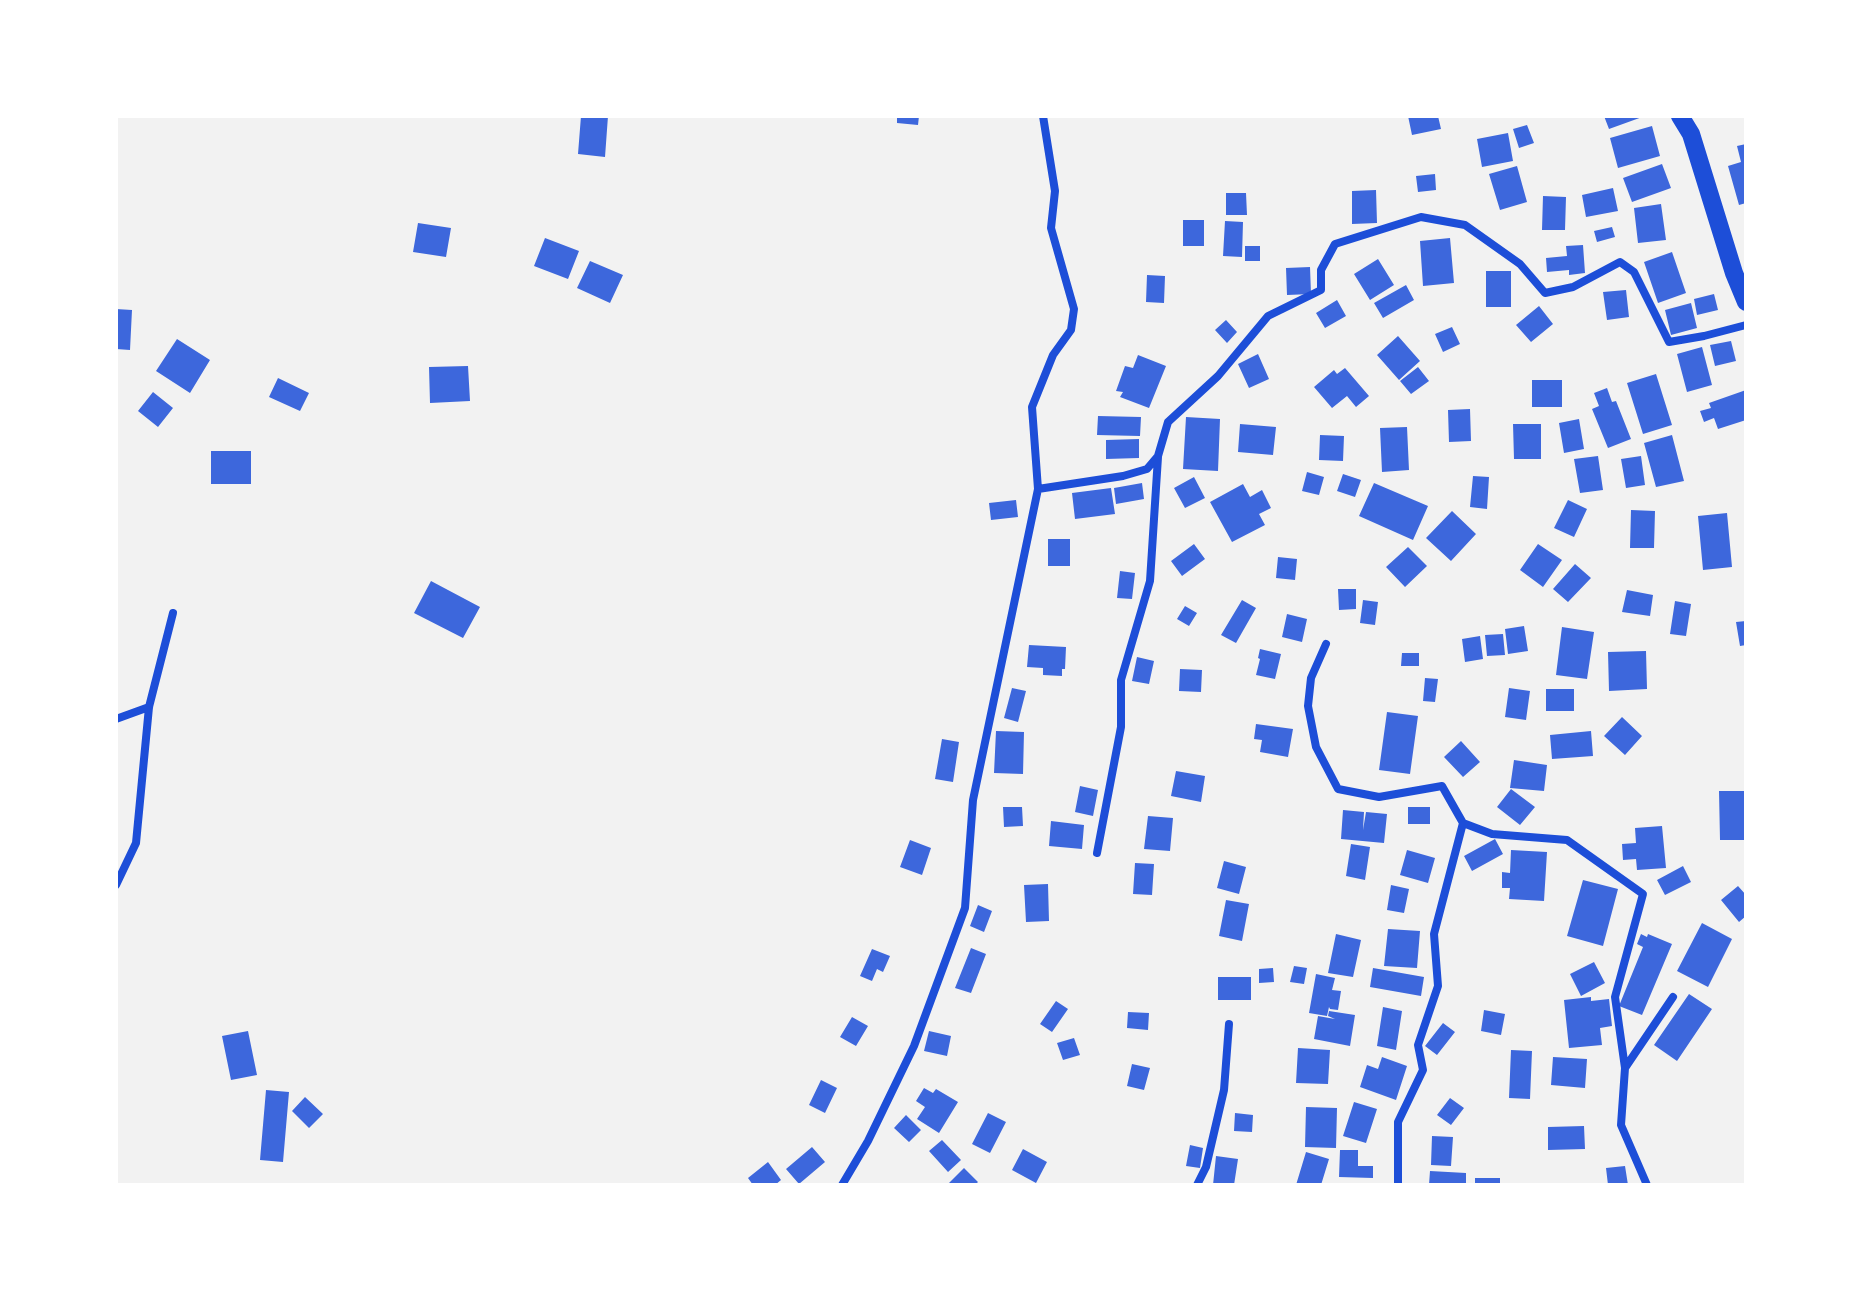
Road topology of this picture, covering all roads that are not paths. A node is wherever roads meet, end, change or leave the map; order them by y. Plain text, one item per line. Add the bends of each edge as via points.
1 (1043, 116) edge
2 (1680, 116) edge
3 (1746, 302) edge
4 (1746, 325) edge
5 (1158, 456) junction
6 (1038, 489) junction
7 (173, 613) dead end
8 (1326, 644) dead end
9 (149, 707) junction
10 (116, 719) edge
11 (1463, 823) junction
12 (1097, 853) dead end
13 (116, 885) edge
14 (1673, 997) dead end
15 (1229, 1024) dead end
16 (1625, 1068) junction
17 (842, 1185) edge
18 (1197, 1185) edge
19 (1398, 1185) edge
20 (1647, 1185) edge

1 - 6 street via 1055,191 1051,228 1074,309 1071,330 1053,355 1032,407
2 - 3 main road via 1691,134
4 - 5 street via 1669,342 1634,272 1620,262 1573,287 1545,293 1520,264 1465,225 1421,217 1335,244 1321,270 1321,290 1268,316 1218,376 1168,422
5 - 6 street via 1147,469 1123,476
5 - 12 street via 1150,581 1121,680 1121,727
6 - 17 street via 973,800 965,908 914,1046
7 - 9 street
8 - 11 street via 1311,678 1308,706 1316,747 1338,789 1379,797 1442,786
9 - 10 street
9 - 13 street via 136,843
11 - 16 street via 1492,834 1567,840 1643,894 1615,997
11 - 19 street via 1434,934 1438,986 1418,1045 1423,1070 1398,1122
14 - 16 street
15 - 18 street via 1224,1090
16 - 20 street via 1621,1125

